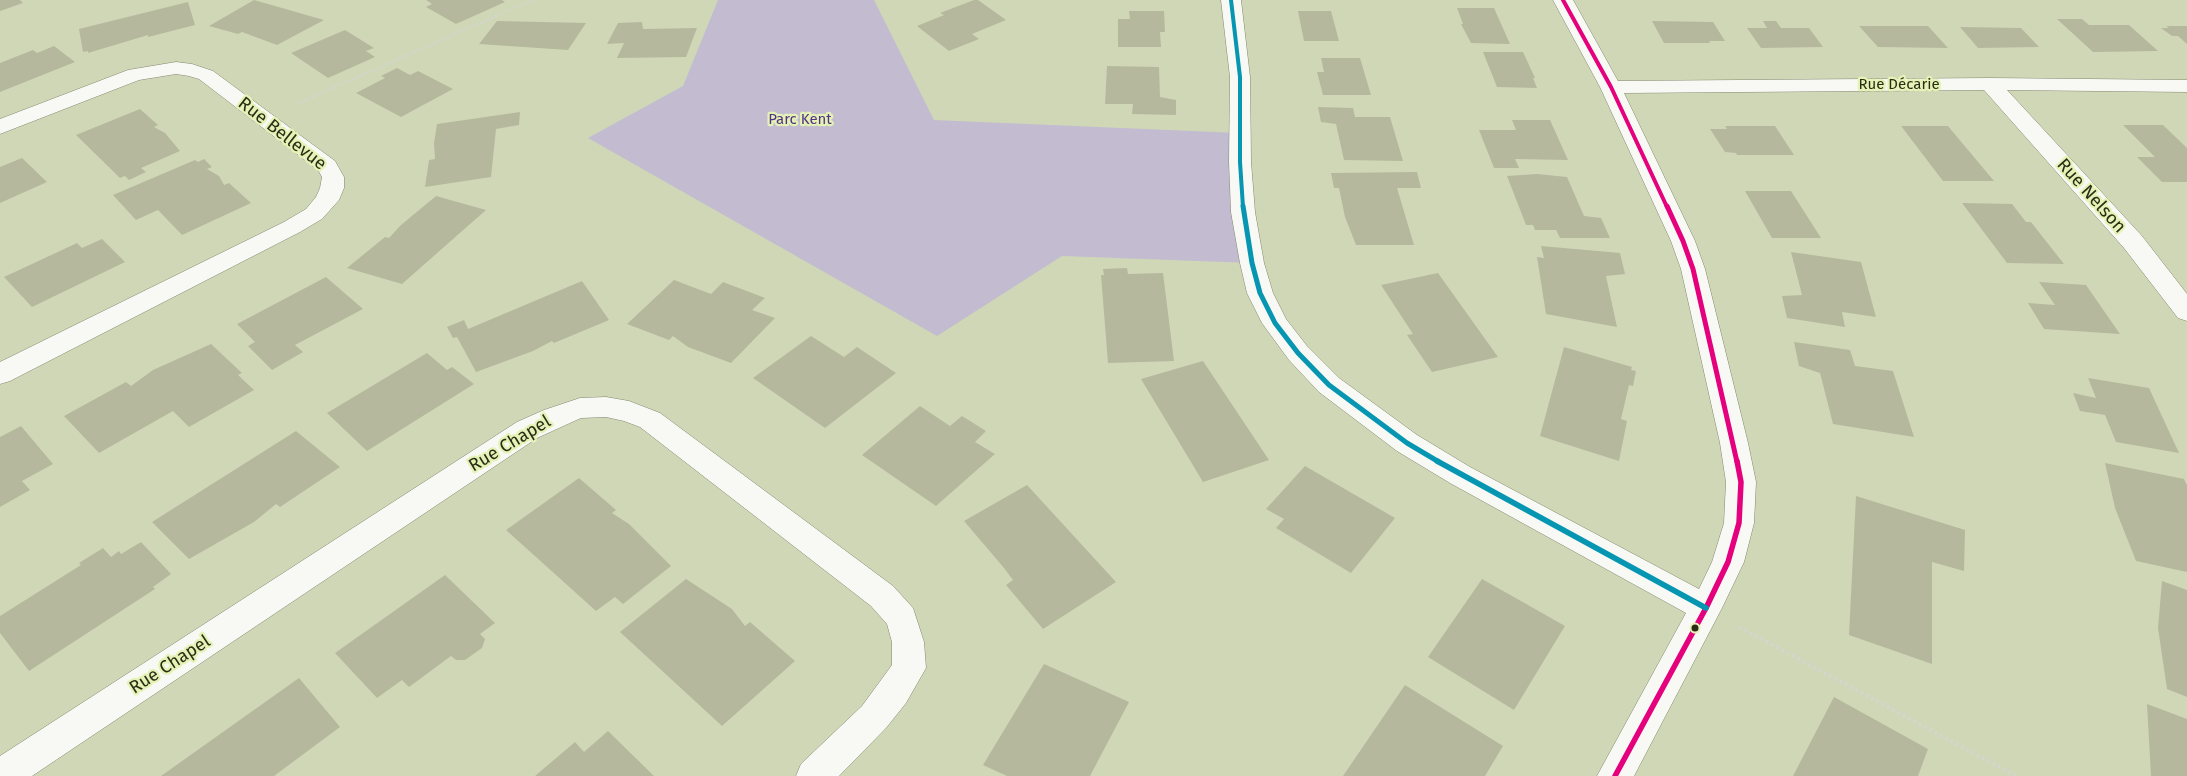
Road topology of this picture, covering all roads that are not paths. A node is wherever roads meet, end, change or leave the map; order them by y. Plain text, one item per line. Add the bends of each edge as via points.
1 (1231, 0) edge
2 (1563, 0) edge
3 (1990, 84) junction
4 (2187, 86) edge
5 (1611, 87) junction
6 (0, 127) edge
7 (2187, 312) edge
8 (0, 374) edge
9 (1706, 608) junction
10 (1, 776) edge
11 (814, 776) edge
12 (1615, 776) edge

1 - 9 street via 1240,77 1243,212 1252,263 1260,293 1275,323 1298,353 1329,385 1408,443 1460,475
2 - 5 street
3 - 4 street, Rue Décarie
3 - 5 street, Rue Décarie
3 - 7 street, Rue Nelson via 2133,242
5 - 9 street via 1671,213 1693,268 1734,443 1741,482 1739,523 1728,562
6 - 8 street, Rue Bellevue via 135,74 176,68 192,70 206,75 327,166 333,176 327,200 314,214
9 - 12 street
10 - 11 street, Rue Chapel via 527,430 554,416 580,408 606,407 629,411 650,420 882,596 902,618 908,642 908,668 874,717

